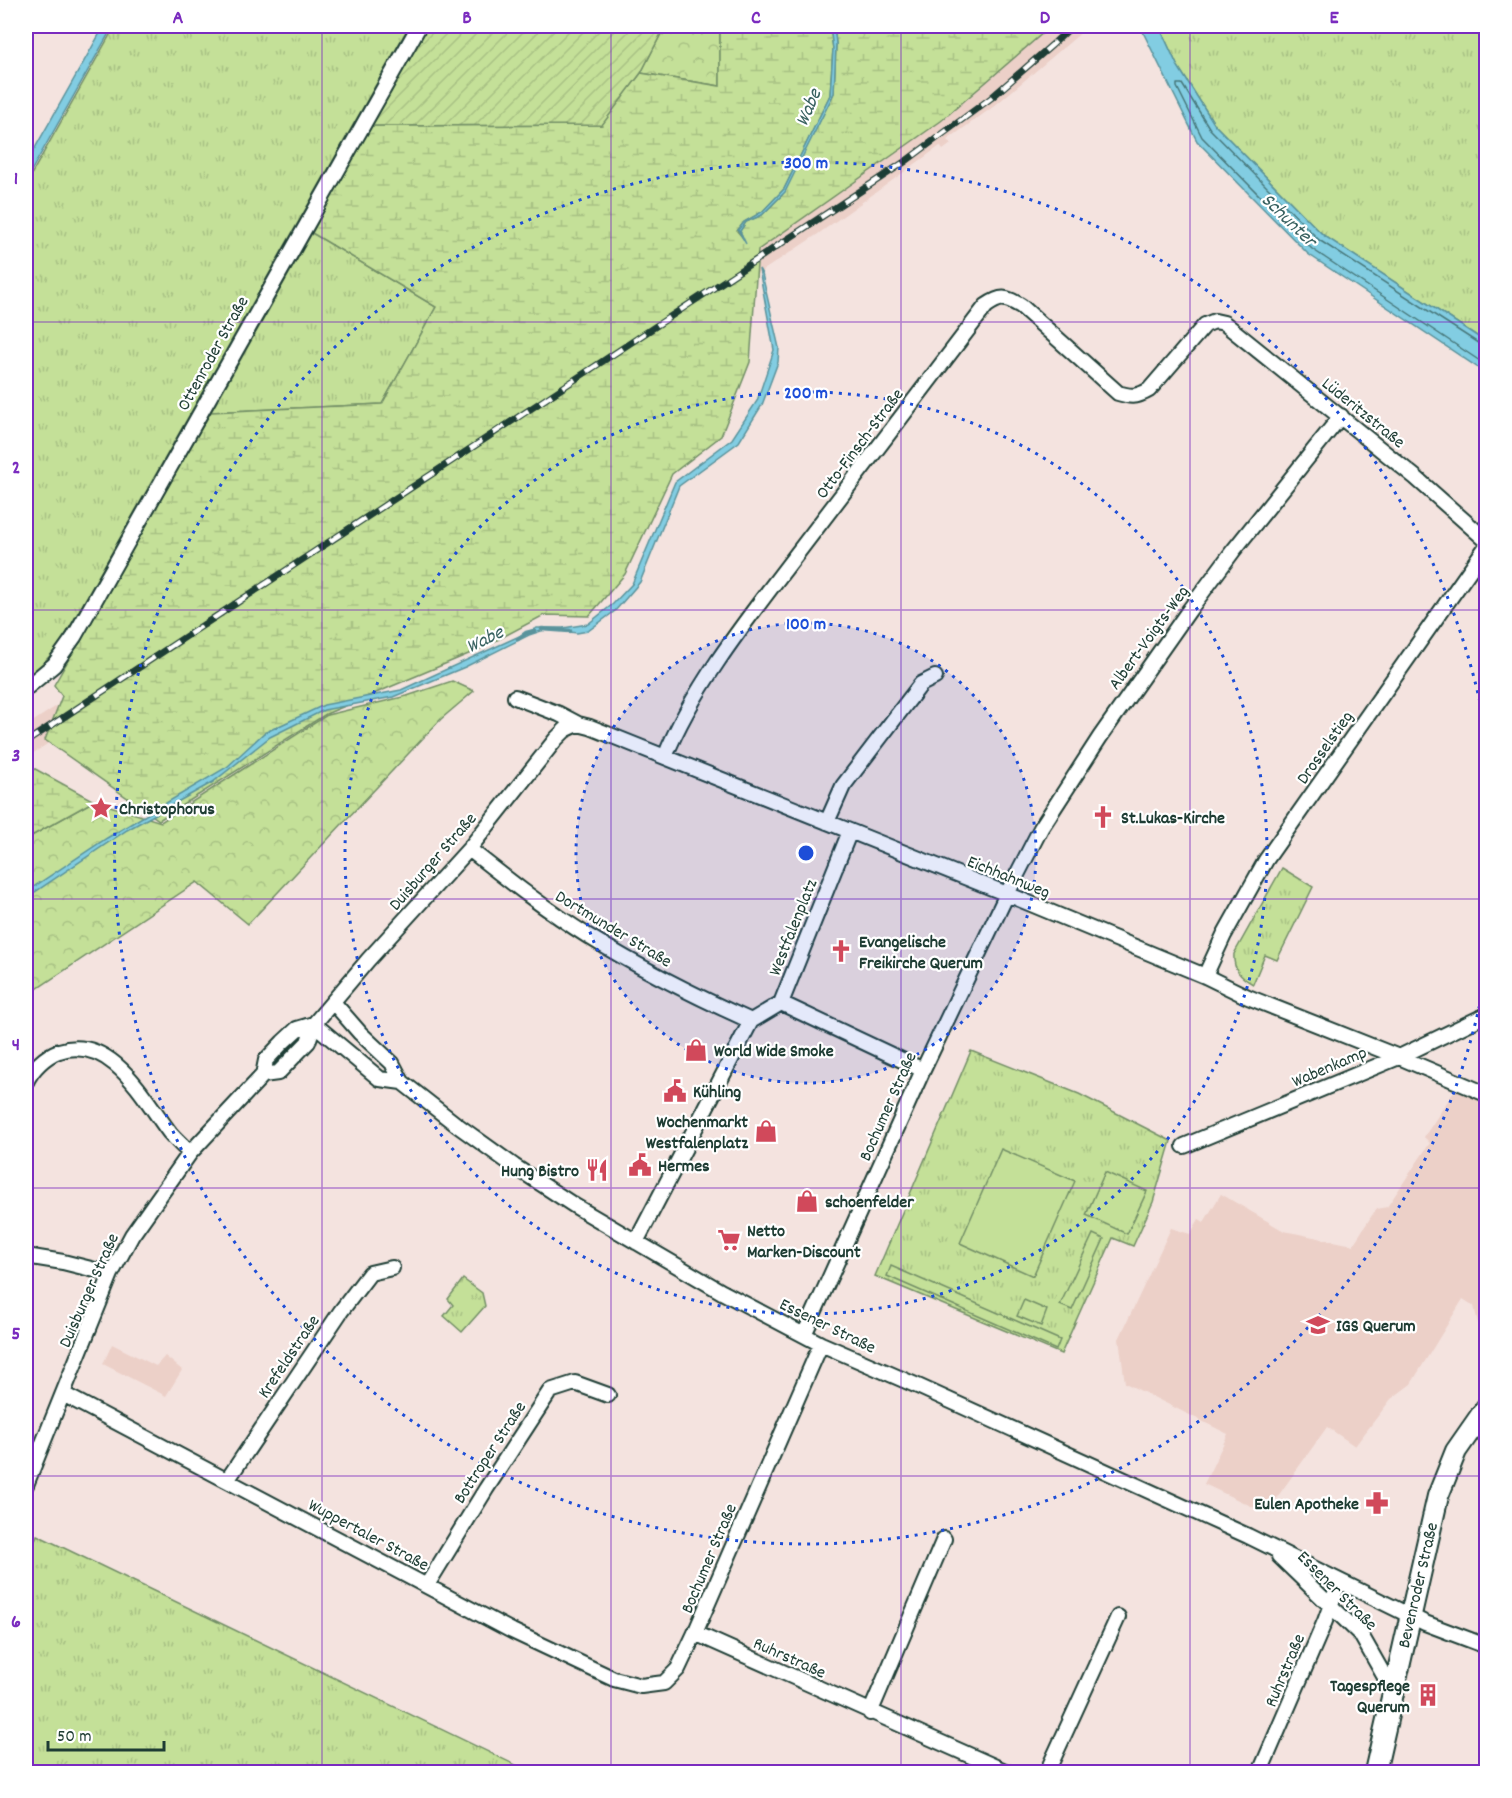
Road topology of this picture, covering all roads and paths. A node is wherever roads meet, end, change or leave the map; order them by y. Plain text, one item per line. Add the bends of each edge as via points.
1 (419, 26) edge
2 (1215, 321) joint
3 (1341, 416) junction
4 (1486, 540) edge
5 (1486, 547) edge
6 (935, 677) dead end
7 (26, 688) edge
8 (515, 697) dead end
9 (578, 724) junction
10 (665, 757) junction
11 (827, 822) junction
12 (850, 831) junction
13 (469, 849) junction
14 (1007, 894) junction
15 (1205, 976) junction
16 (333, 1002) junction
17 (781, 1003) junction
18 (1486, 1015) edge
19 (751, 1021) junction
20 (314, 1024) junction
21 (1400, 1057) junction
22 (922, 1070) junction
23 (26, 1082) edge
24 (402, 1082) junction
25 (1486, 1094) edge
26 (1184, 1146) dead end
27 (190, 1153) junction
28 (636, 1242) junction
29 (26, 1256) edge
30 (392, 1268) dead end
31 (111, 1274) junction
32 (804, 1335) junction
33 (821, 1344) junction
34 (63, 1394) junction
35 (608, 1395) dead end
36 (1486, 1408) edge
37 (228, 1479) junction
38 (26, 1485) edge
39 (944, 1539) dead end
40 (1269, 1547) junction
41 (1339, 1581) junction
42 (427, 1585) junction
43 (1330, 1605) junction
44 (1410, 1616) junction
45 (1118, 1617) dead end
46 (695, 1633) junction
47 (1486, 1646) edge
48 (664, 1683) joint
49 (1392, 1696) junction
50 (870, 1713) junction
51 (1007, 1773) edge
52 (1047, 1773) edge
53 (1260, 1773) edge
54 (1376, 1773) edge

1 - 7 street, Ottenroder Straße via 74,637 54,665
2 - 3 street, Lüderitzstraße via 1236,331
2 - 10 street, Otto-Finsch-Straße via 1205,325 1149,390 1130,396 1118,393 1021,306 1004,298 986,306 746,623 676,729
3 - 4 street, Lüderitzstraße
3 - 14 street, Albert-Voigts-Weg via 1239,543 1144,672 1041,828
5 - 15 street, Drosselstieg via 1266,860
6 - 11 street via 921,684 843,786
8 - 9 street, Eichhahnweg
9 - 10 street, Eichhahnweg
9 - 13 street, Duisburger Straße via 556,739
10 - 11 street, Eichhahnweg
11 - 12 street, Eichhahnweg
12 - 14 street, Eichhahnweg
12 - 17 street, Westfalenplatz
13 - 16 street, Duisburger Straße
13 - 19 street, Dortmunder Straße via 528,896 588,936 665,980
14 - 15 street, Eichhahnweg
14 - 22 street, Bochumer Straße
15 - 21 street, Eichhahnweg via 1248,998
16 - 20 street, Duisburger Straße
16 - 24 street, Essener Straße via 392,1063
17 - 19 street, Westfalenplatz
17 - 22 street, Westfalenplatz
18 - 21 street, Wabenkamp
19 - 28 street
20 - 24 street, Essener Straße via 380,1079
20 - 27 street, Duisburger Straße via 297,1029 283,1042 266,1060 263,1075
21 - 25 street, Eichhahnweg
21 - 26 street, Wabenkamp
22 - 32 street, Bochumer Straße
23 - 27 street via 38,1064 64,1050 78,1049 109,1059 124,1071 172,1136
24 - 28 street, Essener Straße via 514,1166
27 - 31 street, Duisburger Straße via 132,1235
28 - 32 street, Essener Straße
29 - 31 street
30 - 37 street, Krefeldstraße via 370,1274 341,1311
31 - 34 street, Duisburger Straße
32 - 33 street, Essener Straße
33 - 40 street, Essener Straße
33 - 46 street, Bochumer Straße
34 - 37 street, Wuppertaler Straße
34 - 38 street, Duisburger Straße
35 - 42 street, Bottroper Straße via 575,1383 550,1391
36 - 44 main road, Bevenroder Straße via 1456,1451 1443,1480
37 - 42 street, Wuppertaler Straße
39 - 50 street
40 - 41 street, Essener Straße
40 - 43 street, Essener Straße
41 - 43 street, Ruhrstraße
41 - 44 street, Essener Straße
42 - 48 street, Wuppertaler Straße via 614,1679 641,1686
43 - 49 street, Essener Straße via 1361,1635
43 - 53 street, Ruhrstraße
44 - 47 street, Essener Straße
44 - 49 main road, Bevenroder Straße
45 - 52 street
46 - 48 street, Bochumer Straße via 678,1669
46 - 50 street, Ruhrstraße
49 - 54 main road, Bevenroder Straße
50 - 51 street, Ruhrstraße

